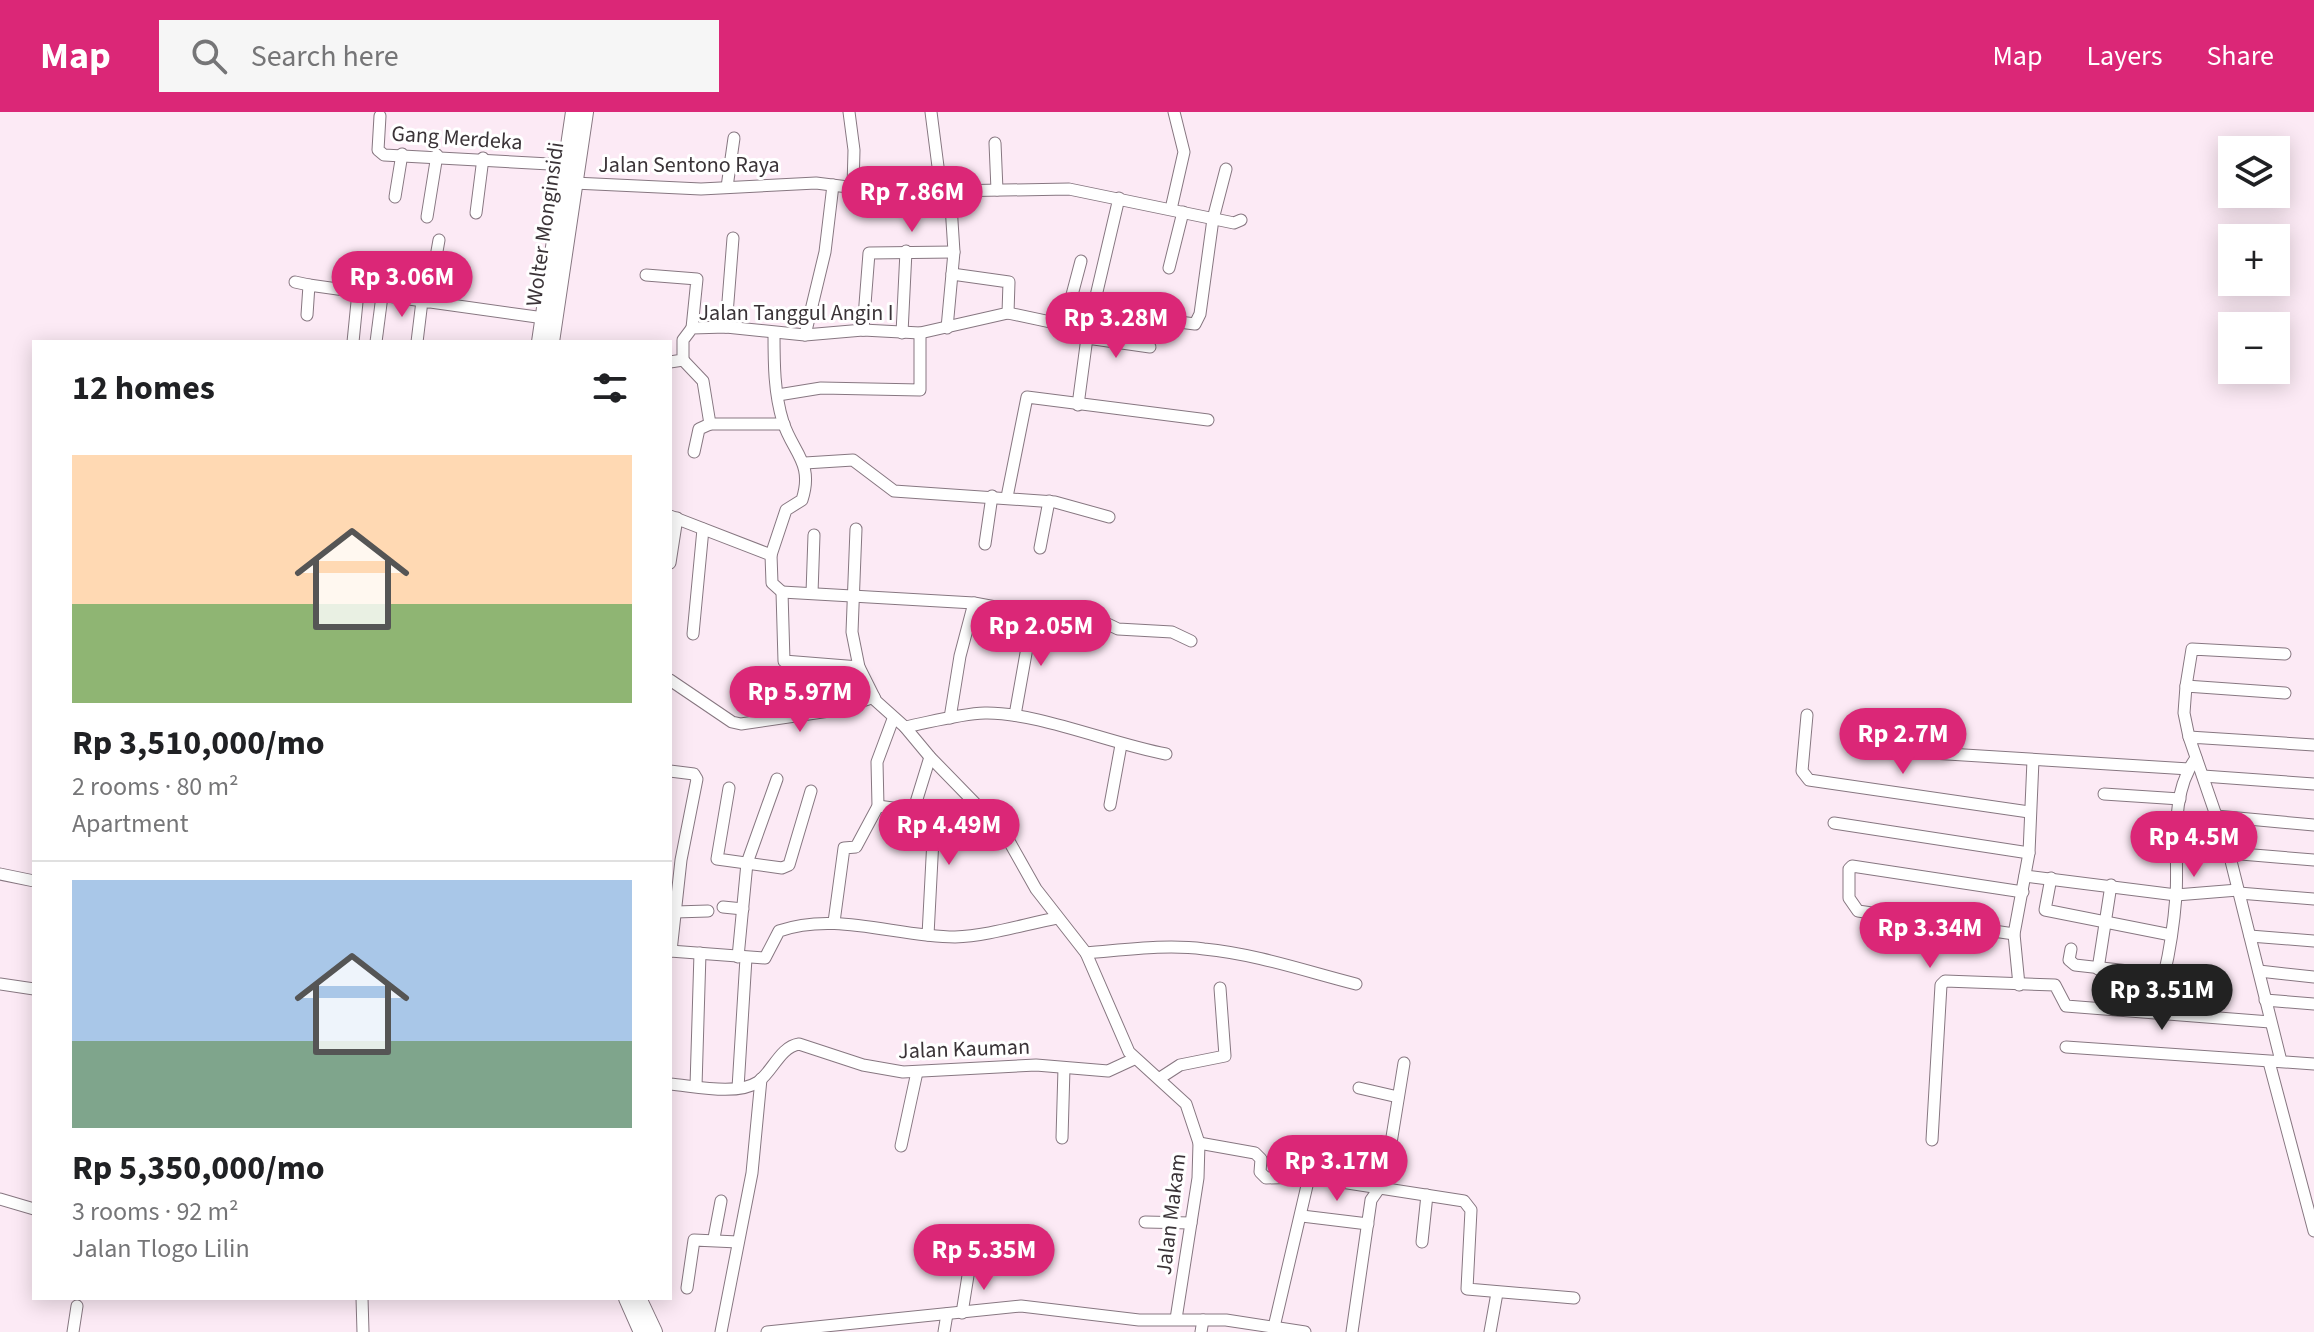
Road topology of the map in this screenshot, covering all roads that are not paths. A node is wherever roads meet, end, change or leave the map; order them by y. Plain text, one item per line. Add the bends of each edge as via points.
1 (575, 112) edge
2 (585, 112) edge
3 (849, 112) edge
4 (931, 112) edge
5 (1174, 112) edge
6 (380, 116) dead end
7 (734, 138) dead end
8 (995, 143) dead end
9 (402, 154) junction
10 (437, 155) junction
11 (572, 157) junction
12 (483, 158) junction
13 (1226, 169) dead end
14 (574, 183) junction
15 (833, 185) junction
16 (727, 187) junction
17 (853, 188) junction
18 (946, 190) junction
19 (997, 190) junction
20 (395, 197) dead end
21 (1119, 198) junction
22 (1177, 210) junction
23 (476, 213) dead end
24 (427, 217) dead end
25 (1213, 219) junction
26 (1241, 220) dead end
27 (733, 238) dead end
28 (439, 240) dead end
29 (906, 251) junction
30 (954, 252) junction
31 (1081, 261) dead end
32 (1169, 268) dead end
33 (952, 274) junction
34 (646, 275) dead end
35 (295, 282) dead end
36 (309, 285) junction
37 (358, 292) junction
38 (382, 296) junction
39 (425, 301) junction
40 (1092, 311) junction
41 (1008, 313) junction
42 (307, 315) dead end
43 (544, 318) junction
44 (1064, 325) junction
45 (726, 327) junction
46 (692, 328) junction
47 (947, 328) junction
48 (863, 330) junction
49 (774, 333) junction
50 (902, 333) junction
51 (920, 333) junction
52 (1088, 334) junction
53 (805, 335) junction
54 (353, 340) edge
55 (376, 340) edge
56 (417, 340) edge
57 (541, 340) edge
58 (551, 340) edge
59 (1150, 347) dead end
60 (683, 360) junction
61 (672, 362) edge
62 (778, 395) junction
63 (1078, 405) junction
64 (1208, 420) dead end
65 (710, 424) junction
66 (784, 424) junction
67 (694, 452) dead end
68 (805, 463) junction
69 (992, 496) junction
70 (1007, 497) junction
71 (1049, 501) junction
72 (673, 517) edge
73 (1109, 517) dead end
74 (703, 529) junction
75 (856, 529) dead end
76 (814, 535) dead end
77 (985, 544) dead end
78 (1040, 548) dead end
79 (771, 555) junction
80 (782, 592) junction
81 (812, 593) junction
82 (855, 594) junction
83 (974, 603) junction
84 (1033, 614) junction
85 (693, 634) dead end
86 (1191, 641) dead end
87 (2285, 654) dead end
88 (859, 667) junction
89 (672, 681) edge
90 (2186, 686) junction
91 (2285, 693) dead end
92 (874, 697) junction
93 (1015, 715) junction
94 (1807, 715) dead end
95 (950, 718) junction
96 (893, 719) junction
97 (905, 727) junction
98 (2189, 737) junction
99 (1121, 745) junction
100 (2314, 745) edge
101 (1867, 749) dead end
102 (1166, 754) dead end
103 (930, 757) junction
104 (2033, 760) junction
105 (2192, 764) junction
106 (672, 771) edge
107 (2203, 776) junction
108 (777, 779) dead end
109 (2314, 784) edge
110 (729, 788) dead end
111 (811, 791) dead end
112 (2104, 794) dead end
113 (2180, 799) junction
114 (1110, 805) dead end
115 (878, 806) junction
116 (914, 811) junction
117 (2029, 812) junction
118 (2216, 816) junction
119 (1834, 823) dead end
120 (2314, 825) edge
121 (2029, 853) junction
122 (2229, 853) junction
123 (2314, 860) edge
124 (747, 863) junction
125 (0, 874) edge
126 (2025, 876) junction
127 (2051, 878) junction
128 (32, 881) edge
129 (674, 885) edge
130 (2111, 885) junction
131 (2231, 891) junction
132 (2023, 892) junction
133 (2176, 895) junction
134 (2314, 899) edge
135 (723, 907) dead end
136 (743, 909) junction
137 (708, 911) dead end
138 (675, 912) junction
139 (1057, 918) junction
140 (2106, 921) junction
141 (834, 922) junction
142 (2014, 934) junction
143 (928, 935) junction
144 (2171, 935) junction
145 (2250, 936) junction
146 (672, 941) edge
147 (2314, 941) edge
148 (2071, 949) dead end
149 (672, 951) edge
150 (700, 953) junction
151 (1086, 953) junction
152 (742, 957) junction
153 (2098, 969) junction
154 (2259, 971) junction
155 (2314, 977) edge
156 (0, 984) edge
157 (1356, 984) dead end
158 (2019, 985) junction
159 (1220, 988) dead end
160 (32, 989) edge
161 (2265, 1000) junction
162 (2314, 1004) edge
163 (2266, 1022) junction
164 (2066, 1047) dead end
165 (1134, 1059) junction
166 (2274, 1061) junction
167 (1404, 1063) dead end
168 (2314, 1064) edge
169 (1064, 1068) junction
170 (917, 1072) junction
171 (1160, 1078) junction
172 (761, 1079) junction
173 (672, 1084) edge
174 (696, 1086) junction
175 (738, 1088) junction
176 (1359, 1088) dead end
177 (1398, 1097) junction
178 (1062, 1138) dead end
179 (1932, 1140) dead end
180 (1199, 1143) junction
181 (901, 1146) dead end
182 (1309, 1177) junction
183 (1381, 1187) junction
184 (1427, 1195) junction
185 (0, 1199) edge
186 (721, 1201) dead end
187 (32, 1208) edge
188 (1302, 1216) junction
189 (1145, 1222) dead end
190 (1191, 1223) junction
191 (1368, 1224) junction
192 (2314, 1231) edge
193 (975, 1232) dead end
194 (714, 1238) junction
195 (738, 1242) junction
196 (1422, 1242) dead end
197 (687, 1288) dead end
198 (1497, 1293) junction
199 (1574, 1298) dead end
200 (362, 1300) edge
201 (629, 1300) edge
202 (639, 1300) edge
203 (77, 1306) dead end
204 (962, 1313) junction
205 (947, 1314) junction
206 (1176, 1319) junction
207 (1202, 1326) edge
208 (1274, 1327) junction
209 (73, 1332) edge
210 (363, 1332) edge
211 (643, 1332) edge
212 (654, 1332) edge
213 (721, 1332) edge
214 (767, 1332) edge
215 (944, 1332) edge
216 (1305, 1332) edge
217 (1352, 1332) edge
218 (1490, 1332) edge

1 - 11 main road, Wolter Monginsidi
2 - 11 main road, Wolter Monginsidi
3 - 17 street
4 - 18 street
5 - 22 street via 1184,152
6 - 9 street, Gang Merdeka via 378,150
7 - 16 street
8 - 19 street
9 - 10 street, Gang Merdeka
9 - 20 street
10 - 12 street, Gang Merdeka
10 - 24 street
11 - 12 street, Gang Merdeka
11 - 14 main road, Wolter Monginsidi
11 - 43 main road, Wolter Monginsidi
12 - 23 street
13 - 25 street
14 - 16 street, Jalan Sentono Raya
14 - 58 main road, Wolter Monginsidi
15 - 16 street, Jalan Sentono Raya
15 - 17 street, Jalan Sentono Raya
15 - 53 street via 825,252
17 - 18 street, Jalan Sentono Raya
18 - 19 street, Jalan Sentono Raya
18 - 30 street
19 - 21 street, Jalan Sentono Raya via 1069,189
21 - 22 street, Jalan Sentono Raya
21 - 40 street
22 - 25 street, Jalan Sentono Raya
22 - 32 street
25 - 26 street, Jalan Sentono Raya
25 - 40 street via 1195,324
27 - 45 street
28 - 39 street
29 - 30 street
29 - 48 street via 869,253
29 - 50 street
30 - 33 street
31 - 44 street
33 - 41 street via 1009,282
33 - 47 street
34 - 46 street via 697,279
35 - 36 street
36 - 37 street
36 - 42 street
37 - 38 street
37 - 54 street
38 - 39 street
38 - 55 street
39 - 43 street
39 - 56 street
40 - 52 street
41 - 44 street
41 - 47 street, Jalan Tanggul Angin I
43 - 57 main road, Wolter Monginsidi
44 - 52 street
45 - 46 street, Jalan Tanggul Angin I
45 - 49 street, Jalan Tanggul Angin I
46 - 60 street, Jalan Tanggul Angin I via 683,340
47 - 51 street, Jalan Tanggul Angin I
48 - 50 street, Jalan Tanggul Angin I
48 - 53 street, Jalan Tanggul Angin I
49 - 53 street, Jalan Tanggul Angin I
49 - 62 street
50 - 51 street, Jalan Tanggul Angin I
51 - 62 street via 920,390 821,388
52 - 59 street
52 - 63 street
60 - 61 street
60 - 65 street via 703,381
62 - 66 street
63 - 64 street
63 - 70 street via 1027,397
65 - 66 street
65 - 67 street via 699,429
66 - 68 street
68 - 69 street via 853,460 894,491
68 - 79 street via 802,500 786,510
69 - 70 street
69 - 77 street
70 - 71 street
71 - 73 street
71 - 78 street
72 - 74 street
74 - 79 street
74 - 85 street
75 - 82 street
76 - 81 street
79 - 80 street via 772,583
80 - 81 street
80 - 88 street via 784,661
81 - 82 street
82 - 83 street
82 - 88 street via 852,632
83 - 84 street
83 - 95 street
84 - 86 street via 1091,616 1118,629 1172,632
84 - 93 street
87 - 90 street via 2192,649
88 - 92 street
89 - 92 street via 732,722 823,713
90 - 91 street
90 - 98 street
92 - 96 street
93 - 95 street
93 - 99 street
94 - 117 street via 1802,771 1809,780
95 - 97 street
96 - 97 street
96 - 115 street via 877,762
97 - 103 street
98 - 100 street
98 - 105 street
99 - 102 street
99 - 114 street
101 - 104 street
103 - 116 street
103 - 139 street via 1005,834
104 - 105 street
104 - 117 street
105 - 107 street
105 - 113 street
106 - 129 street via 695,774 697,779
107 - 109 street
107 - 118 street
108 - 124 street
110 - 124 street via 717,857
111 - 124 street via 789,865
112 - 113 street
113 - 133 street
115 - 116 street
115 - 141 street via 856,847 844,848
116 - 143 street via 909,828 933,841
117 - 121 street
118 - 120 street
118 - 122 street
119 - 121 street
121 - 126 street
122 - 123 street
122 - 131 street
124 - 136 street
125 - 128 street
126 - 127 street
126 - 132 street
127 - 130 street
127 - 140 street via 2045,910
129 - 138 street
130 - 133 street
130 - 140 street
131 - 133 street
131 - 134 street
131 - 145 street
132 - 142 street
132 - 142 street via 1849,869 1849,898 1858,911
133 - 144 street
135 - 136 street
136 - 152 street
137 - 138 street
138 - 146 street
139 - 143 street via 957,937
139 - 151 street
140 - 144 street
140 - 153 street
141 - 143 street
141 - 152 street via 779,931 768,956
142 - 158 street
144 - 153 street via 2164,976
145 - 147 street
145 - 154 street
148 - 153 street via 2071,963
149 - 150 street
150 - 152 street
150 - 174 street
151 - 157 street via 1202,948 1250,955
151 - 165 street
152 - 175 street
154 - 155 street
154 - 161 street
156 - 160 street
158 - 163 street via 2058,986 2066,1006
158 - 179 street via 1942,983
159 - 171 street via 1225,1056 1180,1065
161 - 162 street
161 - 163 street
163 - 166 street
164 - 166 street
165 - 169 street, Jalan Kauman via 1108,1071
165 - 171 street, Jalan Makam
166 - 168 street
166 - 192 street
167 - 177 street
169 - 170 street, Jalan Kauman
169 - 178 street
170 - 172 street, Jalan Kauman via 875,1068 799,1044 788,1048
170 - 181 street
171 - 180 street, Jalan Makam via 1186,1104
172 - 175 street, Jalan Kauman
172 - 195 street via 752,1173
173 - 174 street, Jalan Kauman
174 - 175 street, Jalan Kauman
176 - 177 street
177 - 183 street
180 - 182 street via 1255,1153 1266,1178
180 - 190 street, Jalan Makam
182 - 183 street
182 - 188 street
183 - 184 street
183 - 191 street via 1373,1193
184 - 196 street
184 - 198 street via 1469,1205 1467,1289
185 - 187 street
186 - 194 street
188 - 191 street
188 - 208 street
189 - 190 street
190 - 206 street, Jalan Makam
191 - 217 street
193 - 204 street
194 - 195 street
194 - 197 street via 694,1240
195 - 213 street
198 - 199 street
198 - 218 street
200 - 210 street
201 - 211 main road
202 - 212 main road
203 - 209 street
204 - 205 street
204 - 206 street via 1021,1306 1139,1320
205 - 214 street
205 - 215 street
206 - 207 street
207 - 208 street
208 - 216 street

